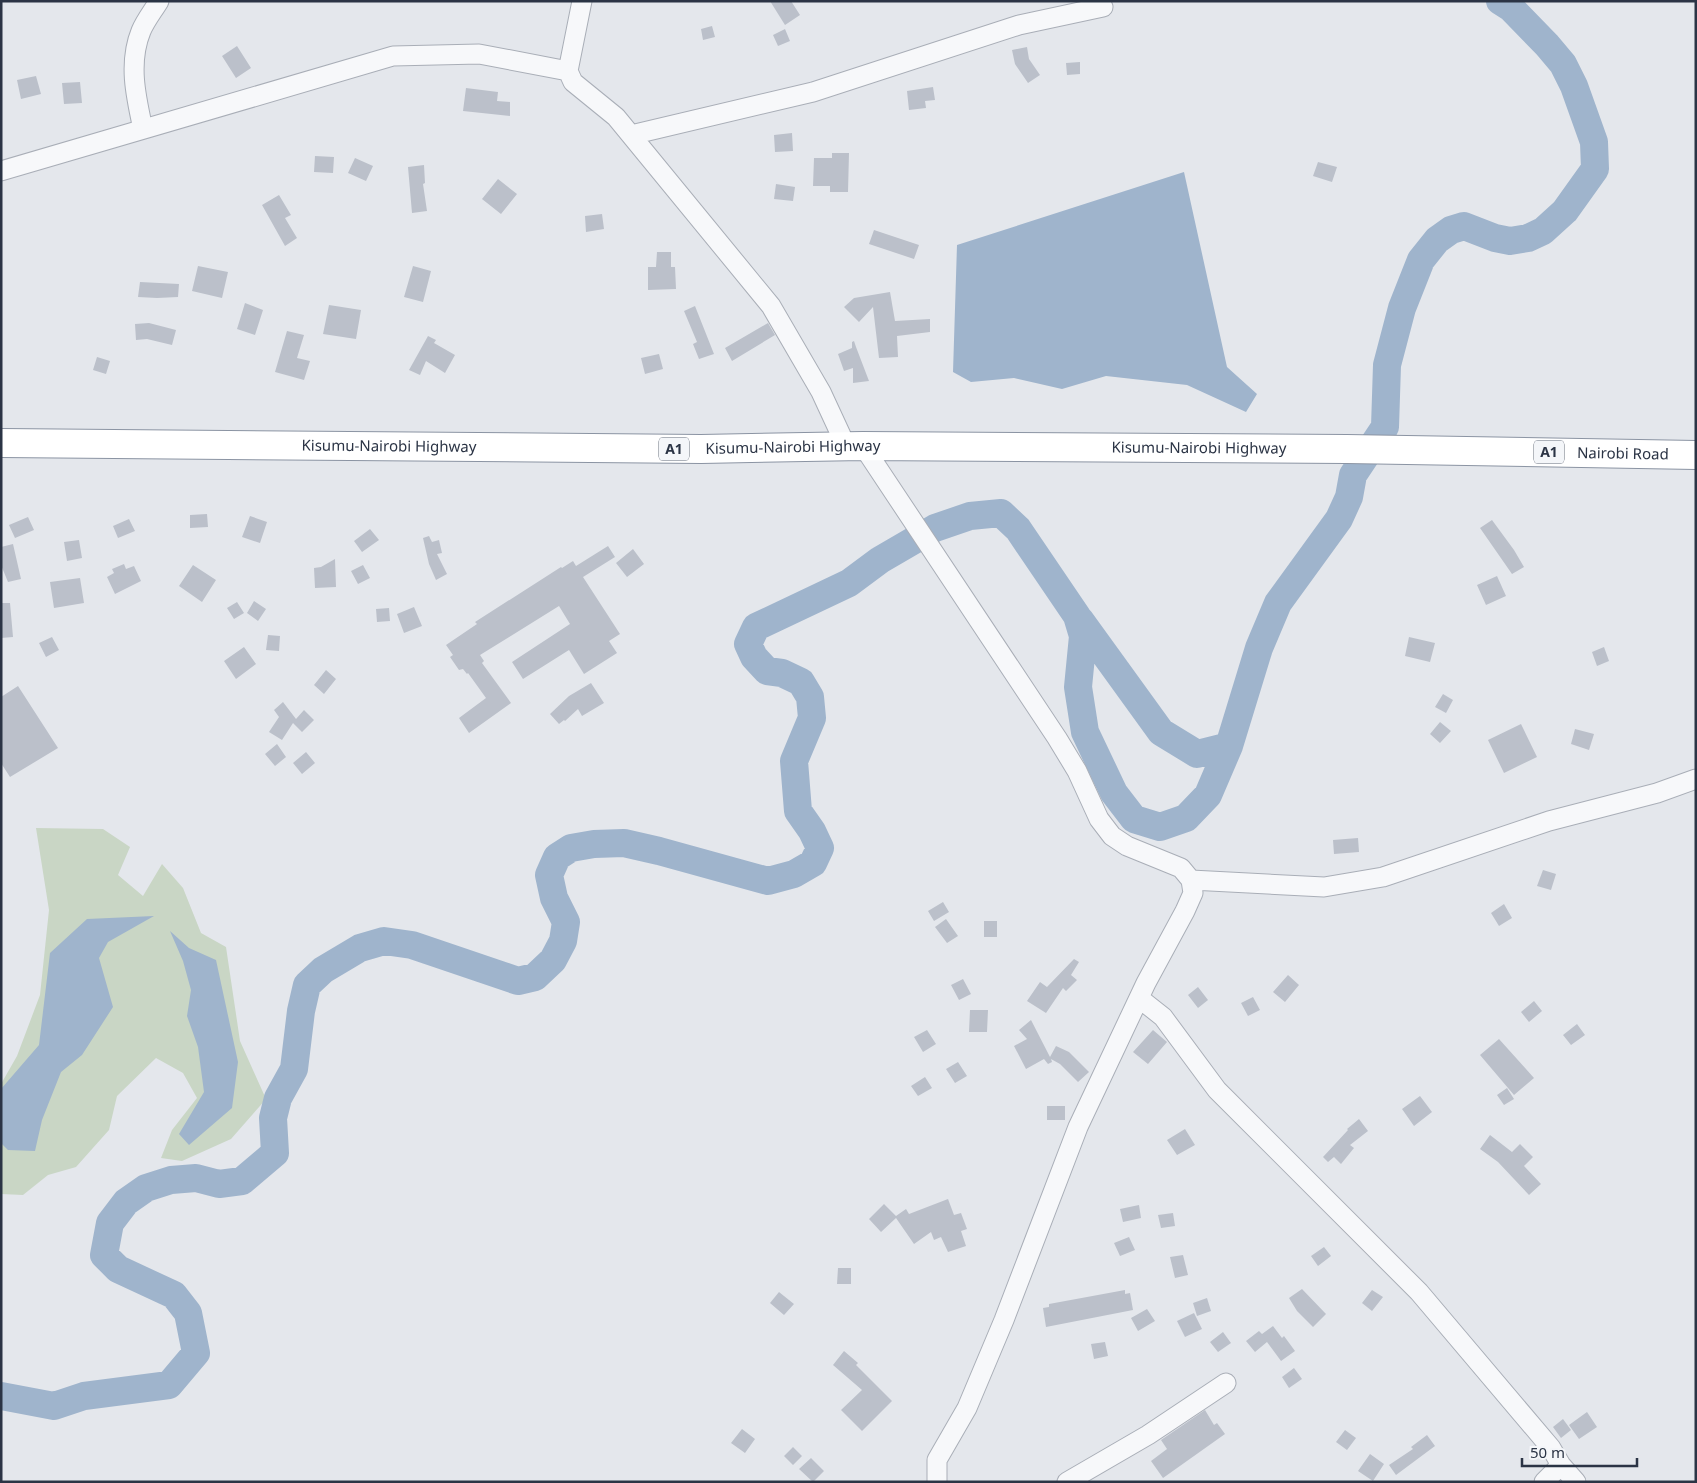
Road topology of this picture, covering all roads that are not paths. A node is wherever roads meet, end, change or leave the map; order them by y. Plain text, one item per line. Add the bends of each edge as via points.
1 (159, 1) edge
2 (582, 1) edge
3 (1103, 6) dead end
4 (568, 71) junction
5 (143, 128) junction
6 (631, 135) junction
7 (1, 171) edge
8 (1, 443) edge
9 (854, 446) junction
10 (1402, 450) joint
11 (1696, 454) edge
12 (1696, 779) edge
13 (1192, 880) junction
14 (1144, 1002) dead end
15 (1226, 1383) dead end
16 (937, 1460) junction
17 (1561, 1465) junction
18 (922, 1482) edge
19 (937, 1482) edge
20 (1066, 1482) edge
21 (1544, 1482) edge
22 (1576, 1482) edge

1 - 5 street via 141,30 134,53 134,92
2 - 4 street
3 - 6 street via 1019,25 813,92
4 - 5 street via 479,54 393,56
4 - 6 street via 574,82 616,117
5 - 7 street
6 - 9 street via 771,306
8 - 9 highway, Kisumu-Nairobi Highway / A1 via 701,449
9 - 10 highway, Kisumu-Nairobi Highway / A1
9 - 13 street via 942,563 1057,738 1077,771 1099,819 1112,836 1127,846 1181,868
10 - 11 highway, Nairobi Road / A1
12 - 13 street via 1549,821 1383,877 1324,887
13 - 16 street via 1193,893 1078,1127 996,1338 966,1408
14 - 17 street via 1163,1017 1217,1090 1419,1292 1551,1448
15 - 20 street via 1148,1435
16 - 18 street
16 - 19 street
17 - 21 street
17 - 22 street

